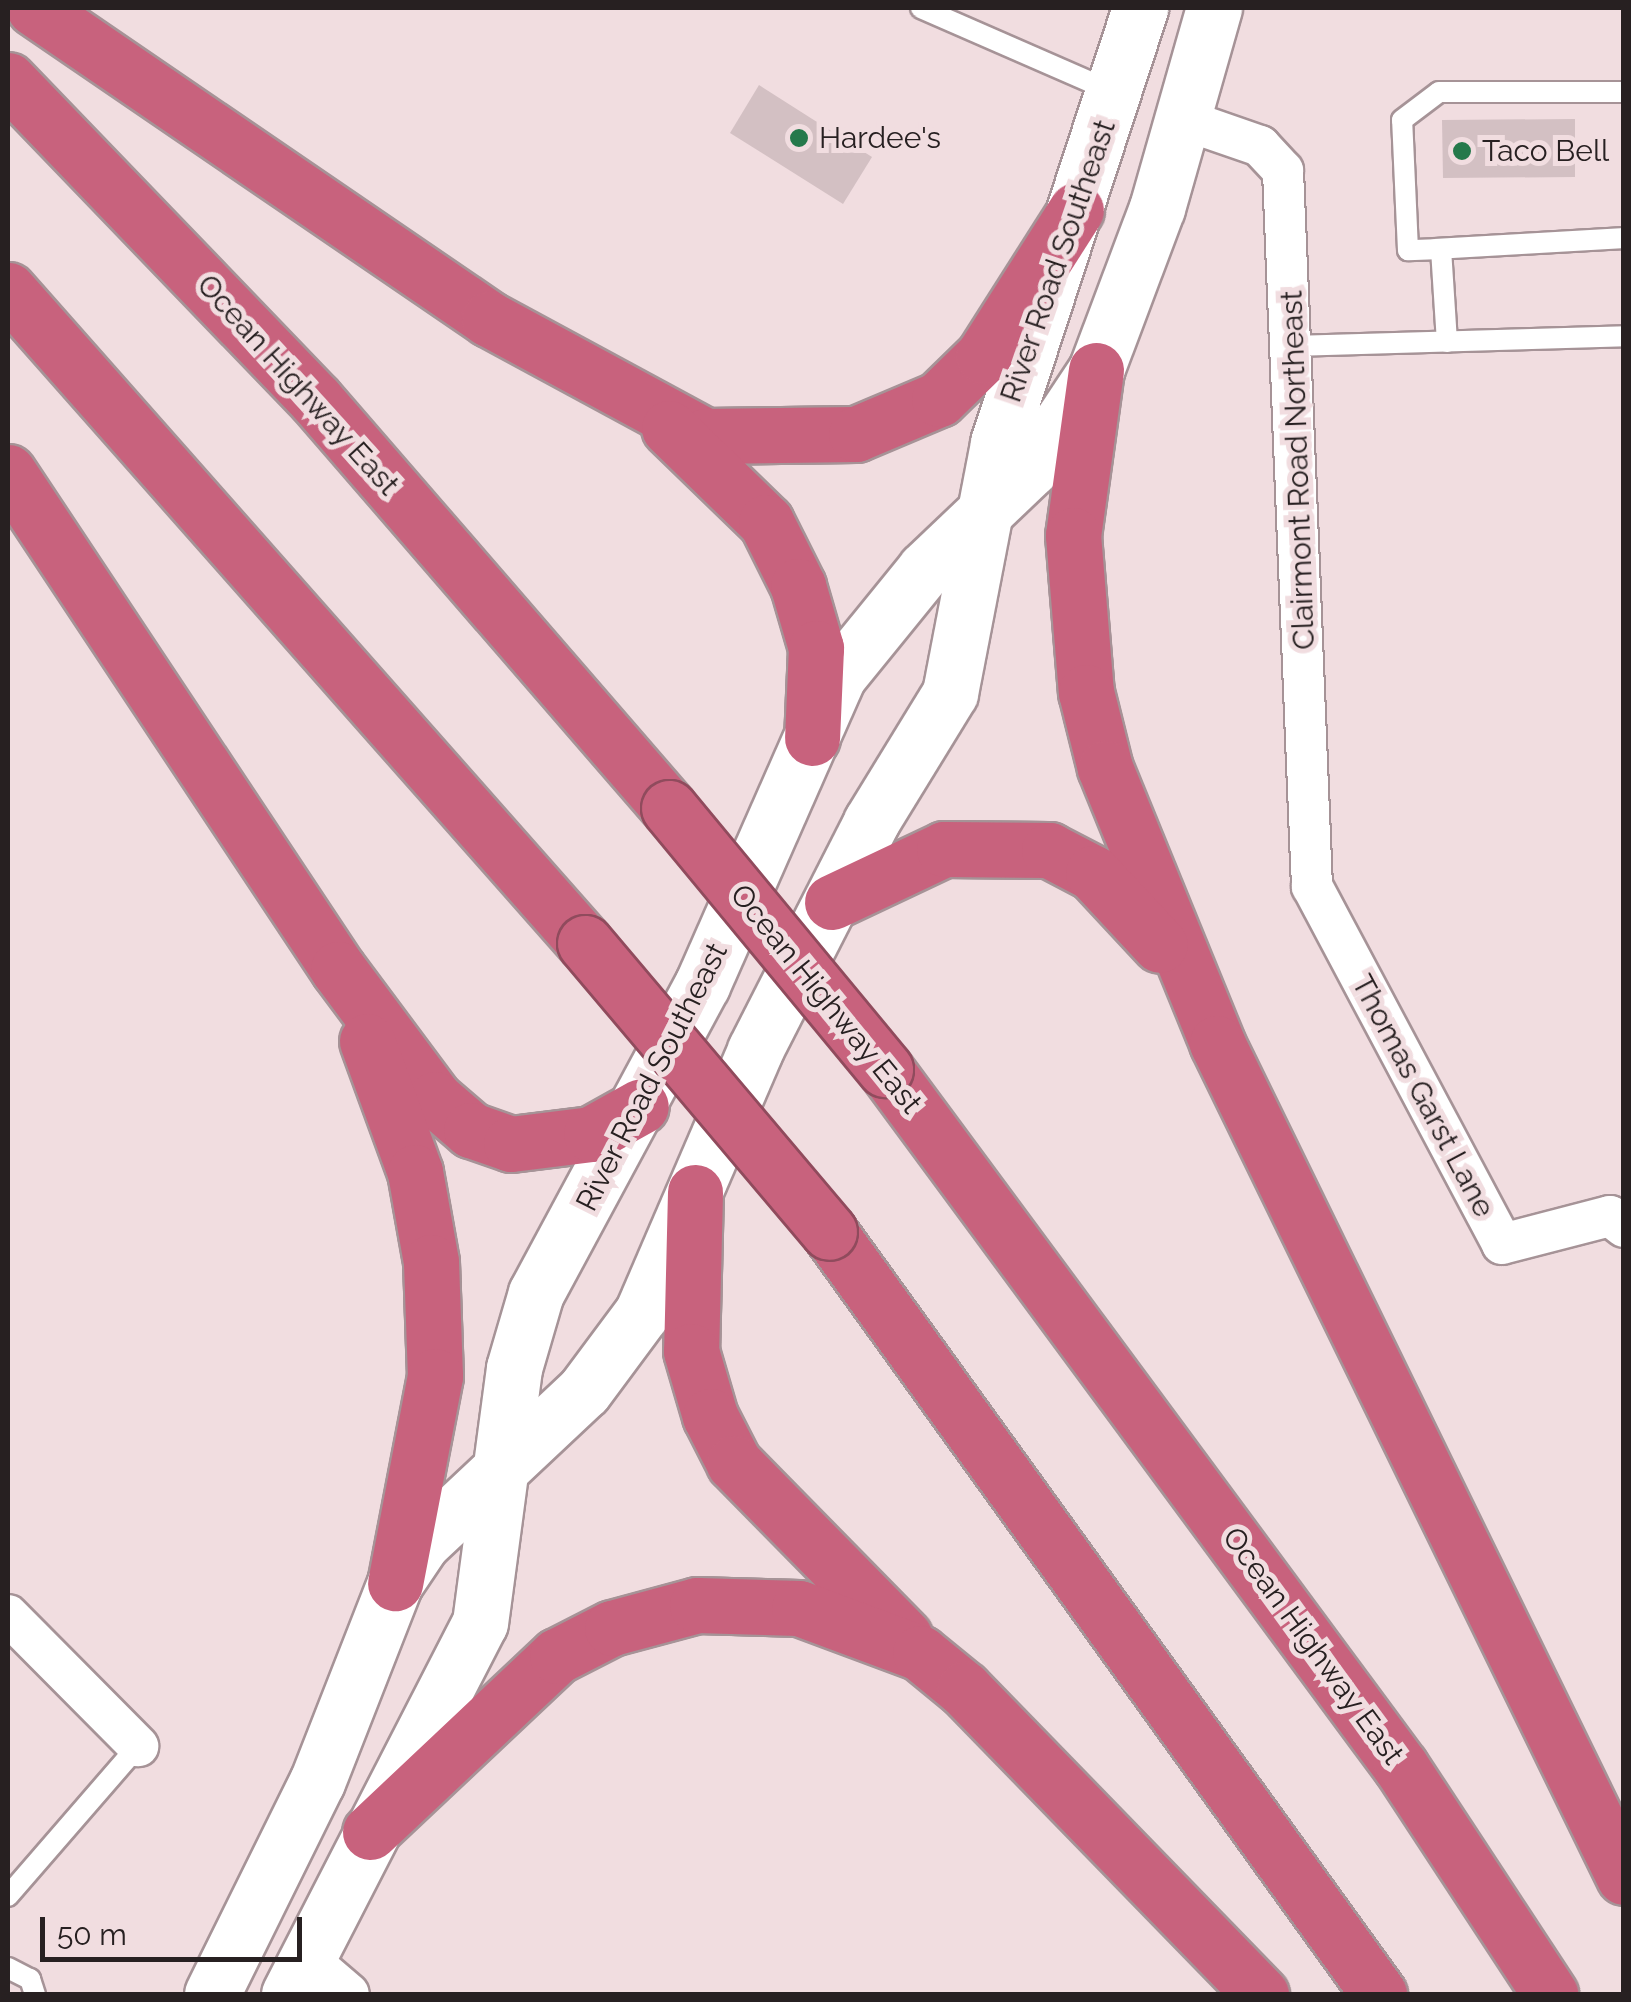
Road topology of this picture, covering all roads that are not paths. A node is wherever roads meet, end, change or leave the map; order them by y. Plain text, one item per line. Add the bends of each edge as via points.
1 (34, 8) edge
2 (921, 8) edge
3 (1140, 8) edge
4 (1178, 8) edge
5 (1214, 8) edge
6 (8, 80) edge
7 (1114, 92) junction
8 (1624, 92) edge
9 (1182, 119) junction
10 (1076, 210) junction
11 (1624, 238) edge
12 (1436, 249) junction
13 (8, 290) edge
14 (1624, 336) edge
15 (1447, 342) junction
16 (1294, 346) junction
17 (1096, 370) junction
18 (652, 413) junction
19 (8, 472) edge
20 (985, 516) junction
21 (812, 738) junction
22 (1312, 886) joint
23 (832, 902) junction
24 (338, 968) junction
25 (1217, 1043) junction
26 (641, 1106) junction
27 (694, 1192) junction
28 (1624, 1227) edge
29 (507, 1464) junction
30 (395, 1583) junction
31 (8, 1615) edge
32 (920, 1653) junction
33 (138, 1746) joint
34 (370, 1832) junction
35 (1624, 1876) edge
36 (8, 1896) edge
37 (8, 1968) edge
38 (298, 1976) edge
39 (34, 1994) edge
40 (212, 1994) edge
41 (349, 1994) edge
42 (1262, 1994) edge
43 (1379, 1994) edge
44 (1550, 1994) edge

1 - 18 highway via 489,319
2 - 7 lane
3 - 7 main road, River Road Southeast
4 - 9 main road via 1165,77 1167,100
5 - 9 main road, River Road Southeast
6 - 44 highway, Ocean Highway East, bridge via 315,399 670,808 885,1069 1402,1767
7 - 10 main road, River Road Southeast
8 - 12 lane via 1439,92 1402,120 1408,250
9 - 16 street, Clairmont Road Northeast via 1260,146 1283,171
9 - 17 main road, River Road Southeast
10 - 18 highway via 983,356 939,399 856,434 809,441 705,436
10 - 20 main road, River Road Southeast via 1016,381
11 - 12 lane
12 - 15 lane
13 - 43 highway, bridge via 585,943 829,1232
14 - 15 lane
15 - 16 lane
16 - 22 street, Clairmont Road Northeast
17 - 20 main road, River Road Southeast via 1068,420
17 - 25 highway via 1073,535 1086,692 1130,837
18 - 21 highway via 766,522 798,586 816,648
19 - 24 highway
20 - 21 main road, River Road Southeast via 862,638
20 - 23 main road, River Road Southeast via 950,693
21 - 26 main road, River Road Southeast
22 - 28 street, Thomas Garst Lane via 1502,1244 1610,1216
23 - 25 highway via 944,849 1049,850 1130,907
23 - 27 main road, River Road Southeast
24 - 26 highway via 435,1098 471,1130 548,1144
24 - 30 highway via 394,1104 431,1262 434,1376
25 - 35 highway
26 - 29 main road, River Road Southeast via 525,1319
27 - 29 main road, River Road Southeast via 613,1357
27 - 32 highway via 690,1352 710,1416 734,1462
29 - 30 main road, River Road Southeast via 422,1544
29 - 34 main road, River Road Southeast via 473,1642
30 - 40 main road, River Road Southeast via 317,1782
31 - 33 street
32 - 34 highway via 799,1608 743,1602 612,1628 557,1656
32 - 42 highway via 1110,1832
33 - 36 lane
34 - 38 main road, River Road Southeast
37 - 39 lane via 30,1979
38 - 41 street

